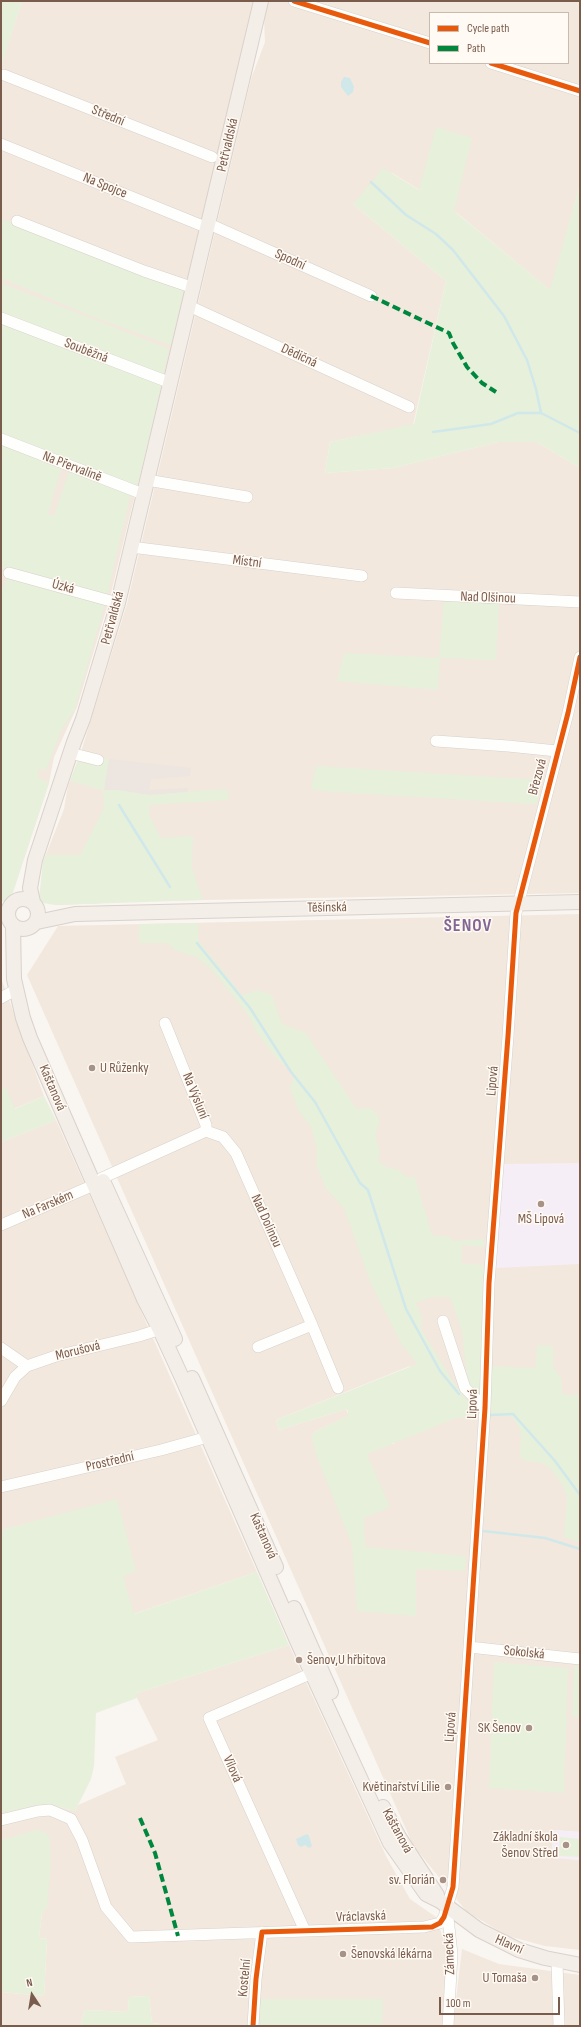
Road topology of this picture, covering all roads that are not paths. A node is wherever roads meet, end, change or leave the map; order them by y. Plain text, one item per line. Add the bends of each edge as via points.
1 (261, 1) edge
2 (294, 1) edge
3 (429, 43) edge
4 (494, 64) edge
5 (4, 75) dead end
6 (580, 92) edge
7 (1, 144) edge
8 (212, 157) dead end
9 (17, 221) dead end
10 (209, 226) junction
11 (194, 288) junction
12 (371, 296) dead end
13 (189, 306) junction
14 (1, 318) edge
15 (171, 383) junction
16 (409, 407) dead end
17 (1, 439) edge
18 (145, 487) junction
19 (247, 497) dead end
20 (131, 547) junction
21 (9, 573) dead end
22 (362, 576) dead end
23 (396, 593) dead end
24 (580, 602) edge
25 (118, 603) junction
26 (580, 657) edge
27 (436, 741) dead end
28 (557, 751) junction
29 (70, 753) junction
30 (98, 760) dead end
31 (35, 860) junction
32 (580, 902) edge
33 (518, 904) junction
34 (8, 914) edge
35 (34, 915) junction
36 (13, 955) junction
37 (17, 989) junction
38 (1, 998) edge
39 (164, 1023) dead end
40 (206, 1131) junction
41 (98, 1181) junction
42 (1, 1225) edge
43 (443, 1321) dead end
44 (312, 1325) junction
45 (165, 1328) junction
46 (258, 1347) dead end
47 (1, 1348) edge
48 (27, 1366) junction
49 (338, 1388) dead end
50 (1, 1401) edge
51 (485, 1408) junction
52 (213, 1436) junction
53 (1, 1487) edge
54 (469, 1648) junction
55 (580, 1659) edge
56 (317, 1671) junction
57 (1, 1820) edge
58 (443, 1903) junction
59 (305, 1931) junction
60 (262, 1932) junction
61 (557, 1961) junction
62 (580, 1965) edge
63 (253, 2026) edge
64 (448, 2026) edge
65 (558, 2026) edge

1 - 10 main road, Petřvaldská
2 - 3 street
4 - 6 street
5 - 8 street, Střední
7 - 10 street, Na Spojce
9 - 11 street
10 - 11 main road, Petřvaldská
10 - 12 street, Spodní
11 - 13 main road, Petřvaldská
13 - 15 main road, Petřvaldská
13 - 16 street, Dědičná
14 - 15 street, Souběžná
15 - 18 main road, Petřvaldská
17 - 18 street, Na Přervalině
18 - 19 street
18 - 20 main road, Petřvaldská
20 - 22 street, Místní
20 - 25 main road, Petřvaldská
21 - 25 street, Úzká
23 - 24 street, Nad Olšinou
25 - 29 main road, Petřvaldská via 83,719
26 - 28 street, Březová
27 - 28 street, Březová
28 - 33 street, Březová
29 - 30 street
29 - 31 main road, Petřvaldská
31 - 34 main road, Petřvaldská
31 - 35 main road, Petřvaldská via 30,888
32 - 33 main road, Těšínská
33 - 35 main road, Těšínská
33 - 51 street, Lipová via 489,1283
34 - 35 main road via 20,929
34 - 35 main road via 25,899
34 - 36 main road, Kaštanová
35 - 36 main road
36 - 37 main road, Kaštanová
37 - 38 street
37 - 41 main road, Kaštanová via 30,1038
39 - 40 street, Na Výsluní via 206,1125
40 - 41 street, Na Výsluní
40 - 44 street, Nad Dolinou via 223,1137 236,1153
41 - 42 street, Na Farském
41 - 45 main road, Kaštanová via 144,1299
43 - 51 street, Lipová via 465,1388
44 - 46 street
44 - 49 street, Nad Dolinou
45 - 48 street, Morušová
45 - 52 main road, Kaštanová
47 - 48 street
48 - 50 street via 15,1377
51 - 54 street, Lipová
52 - 53 street, Prostřední
52 - 56 main road, Kaštanová
54 - 55 street, Sokolská
54 - 58 street, Lipová via 453,1887
56 - 58 main road, Kaštanová via 399,1837
56 - 59 street, Vilová via 209,1718
57 - 60 street, Vráclavská via 50,1810 71,1819 82,1840 106,1907 131,1937
58 - 59 street, Vráclavská via 440,1924 432,1926
58 - 61 main road, Hlavní via 479,1930 501,1942 536,1956
58 - 64 street, Zámecká via 452,1954
59 - 60 street, Vráclavská
60 - 63 street, Kostelní
61 - 62 main road, Hlavní
61 - 65 street

